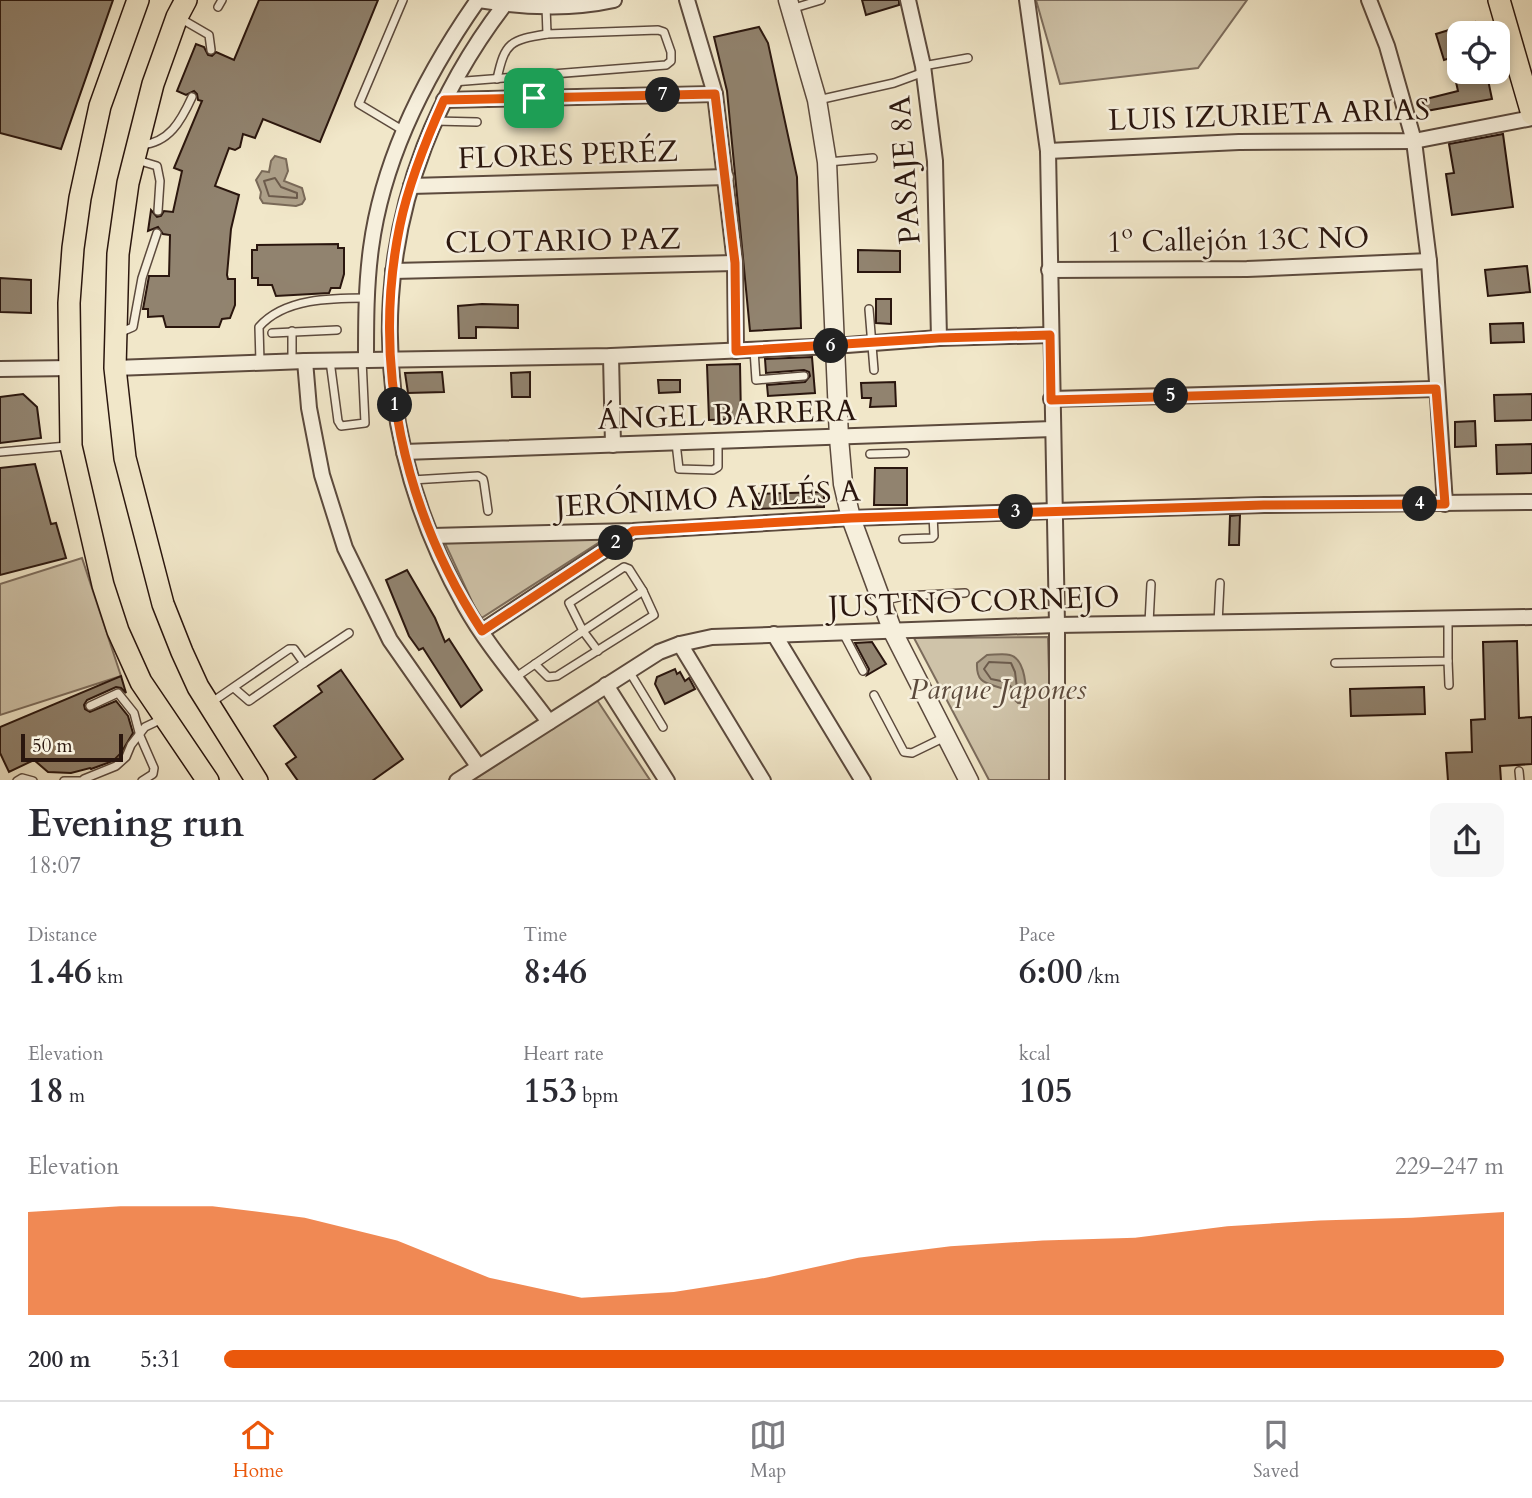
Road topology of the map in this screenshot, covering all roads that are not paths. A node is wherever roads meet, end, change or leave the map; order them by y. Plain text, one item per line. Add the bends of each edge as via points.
1 (138, 0) edge
2 (403, 0) edge
3 (479, 0) edge
4 (614, 0) edge
5 (687, 0) edge
6 (821, 0) edge
7 (908, 0) edge
8 (1027, 0) edge
9 (1369, 0) edge
10 (1499, 0) edge
11 (511, 3) edge
12 (789, 5) edge
13 (182, 6) edge
14 (546, 6) junction
15 (547, 34) junction
16 (211, 50) dead end
17 (968, 58) dead end
18 (923, 69) junction
19 (497, 79) junction
20 (453, 82) junction
21 (715, 94) junction
22 (192, 97) dead end
23 (444, 100) junction
24 (817, 100) junction
25 (1532, 116) edge
26 (435, 121) junction
27 (477, 122) dead end
28 (404, 131) junction
29 (1414, 141) junction
30 (1048, 151) junction
31 (135, 152) junction
32 (873, 158) dead end
33 (827, 162) junction
34 (726, 177) junction
35 (411, 186) junction
36 (158, 211) dead end
37 (157, 233) dead end
38 (1429, 261) junction
39 (735, 263) junction
40 (1049, 270) junction
41 (393, 271) junction
42 (367, 298) junction
43 (869, 309) dead end
44 (337, 330) dead end
45 (292, 331) junction
46 (272, 333) dead end
47 (115, 334) junction
48 (1050, 335) junction
49 (939, 338) junction
50 (871, 343) junction
51 (834, 346) junction
52 (754, 350) junction
53 (736, 351) junction
54 (611, 356) junction
55 (389, 359) junction
56 (364, 360) junction
57 (330, 361) junction
58 (299, 362) junction
59 (260, 363) junction
60 (71, 368) junction
61 (115, 368) junction
62 (0, 369) edge
63 (874, 370) dead end
64 (804, 376) dead end
65 (1436, 389) junction
66 (1051, 400) junction
67 (1053, 429) junction
68 (878, 436) junction
69 (839, 438) junction
70 (718, 442) junction
71 (676, 443) junction
72 (71, 446) junction
73 (613, 446) junction
74 (0, 452) edge
75 (404, 452) junction
76 (905, 453) dead end
77 (412, 480) junction
78 (1532, 502) edge
79 (1445, 504) junction
80 (488, 511) dead end
81 (1055, 511) junction
82 (933, 515) junction
83 (851, 518) junction
84 (633, 531) junction
85 (432, 536) junction
86 (902, 539) dead end
87 (1220, 583) dead end
88 (1151, 584) dead end
89 (643, 591) junction
90 (965, 593) dead end
91 (882, 601) junction
92 (1532, 617) edge
93 (1448, 619) junction
94 (1218, 623) junction
95 (1149, 624) junction
96 (1057, 625) junction
97 (482, 631) junction
98 (583, 631) junction
99 (894, 632) junction
100 (349, 633) dead end
101 (843, 633) junction
102 (774, 634) junction
103 (680, 644) junction
104 (598, 651) junction
105 (1448, 661) junction
106 (304, 663) junction
107 (1335, 663) dead end
108 (535, 664) junction
109 (628, 670) junction
110 (863, 671) dead end
111 (516, 677) junction
112 (606, 685) junction
113 (1449, 685) dead end
114 (234, 688) junction
115 (874, 695) dead end
116 (208, 704) junction
117 (90, 706) dead end
118 (165, 717) junction
119 (549, 722) junction
120 (663, 727) dead end
121 (140, 736) junction
122 (945, 736) junction
123 (478, 766) junction
124 (1519, 771) dead end
125 (17, 780) edge
126 (33, 780) edge
127 (64, 780) edge
128 (85, 780) edge
129 (142, 780) edge
130 (208, 780) edge
131 (257, 780) edge
132 (457, 780) edge
133 (667, 780) edge
134 (763, 780) edge
135 (863, 780) edge
136 (969, 780) edge
137 (1057, 780) edge
138 (1520, 780) edge

1 - 60 main road via 100,106 82,186 69,303
2 - 28 lane via 359,104
3 - 11 street
3 - 28 street via 420,92
4 - 14 street
5 - 21 street
6 - 12 lane
7 - 18 street, PASAJE 8A
8 - 30 street
9 - 29 street
10 - 25 main road
11 - 14 street
11 - 20 street via 469,52
12 - 24 street
13 - 16 lane via 209,35
13 - 31 main road via 153,84
14 - 15 lane
15 - 19 lane via 520,38 510,45 502,55
15 - 19 lane via 664,32 671,61
17 - 18 lane
18 - 24 lane via 894,83
18 - 49 street, PASAJE 8A via 935,161
19 - 20 lane
20 - 23 street
21 - 23 street
21 - 34 street
22 - 31 lane via 167,135
23 - 26 street
24 - 33 street
25 - 29 street, LUIS IZURIETA ARIAS
26 - 27 lane
26 - 35 street
28 - 42 street via 388,174 371,246
29 - 30 street, LUIS IZURIETA ARIAS via 1239,142
29 - 38 street
30 - 40 street
31 - 36 lane via 156,166
31 - 47 main road via 121,219
32 - 33 lane
33 - 51 street
34 - 35 street, FLORES PERÉZ
34 - 39 street
35 - 41 street
37 - 47 lane via 142,278 134,327
38 - 40 street, 1º Callejón 13C NO via 1247,269
38 - 65 street
39 - 41 street, CLOTARIO PAZ
39 - 53 street
40 - 48 street
41 - 55 street
42 - 56 street
42 - 59 lane via 317,299 264,322 259,327
43 - 50 lane
44 - 45 lane
45 - 46 lane
45 - 58 lane
47 - 61 main road
48 - 49 street
48 - 66 street
49 - 50 street
50 - 51 street
50 - 63 lane
51 - 52 street
51 - 69 street
52 - 53 street
52 - 64 lane via 756,380
53 - 54 street
54 - 55 street
54 - 73 street
55 - 56 street
55 - 75 street
56 - 57 street
56 - 57 lane via 365,423 341,426
57 - 58 street
58 - 59 street
58 - 123 street via 322,475 345,548 390,640
59 - 61 street
60 - 62 street
60 - 72 main road
61 - 116 main road via 125,458 163,604
65 - 66 street
65 - 79 street
66 - 67 street
67 - 68 street, ÁNGEL BARRERA
67 - 81 street
68 - 69 street, ÁNGEL BARRERA
68 - 76 lane via 874,454
69 - 70 street, ÁNGEL BARRERA
69 - 83 street
70 - 71 street, ÁNGEL BARRERA
70 - 71 lane via 718,467 713,470 679,469
71 - 73 street, ÁNGEL BARRERA
72 - 74 lane
72 - 118 main road via 118,631 141,682
73 - 75 street, ÁNGEL BARRERA
75 - 77 street
77 - 80 lane via 478,476 483,479
77 - 85 street
78 - 79 street, JERÓNIMO AVILÉS A
79 - 81 street, JERÓNIMO AVILÉS A
81 - 82 street, JERÓNIMO AVILÉS A
81 - 96 street
82 - 83 street, JERÓNIMO AVILÉS A
82 - 86 lane via 932,538
83 - 84 street, JERÓNIMO AVILÉS A
83 - 91 street
84 - 85 street, JERÓNIMO AVILÉS A
84 - 97 street
85 - 97 street
87 - 94 lane
88 - 95 lane
89 - 98 lane
89 - 98 lane via 624,567 569,603
89 - 104 lane via 654,615
90 - 91 lane
91 - 99 street
92 - 93 street, JUSTINO CORNEJO
93 - 94 street, JUSTINO CORNEJO
93 - 105 lane
94 - 95 street, JUSTINO CORNEJO
95 - 96 street, JUSTINO CORNEJO
96 - 99 street, JUSTINO CORNEJO
96 - 137 street
97 - 111 street
98 - 104 lane
98 - 108 lane
99 - 101 street, JUSTINO CORNEJO
99 - 122 street
100 - 106 lane
101 - 102 street, JUSTINO CORNEJO
101 - 110 lane
102 - 103 street, JUSTINO CORNEJO via 712,637
102 - 135 street
103 - 109 street, JUSTINO CORNEJO
103 - 134 street
104 - 108 lane via 553,677
105 - 107 lane
105 - 113 lane
106 - 114 lane via 249,701
106 - 114 lane via 289,649
108 - 111 lane
109 - 112 street, JUSTINO CORNEJO
109 - 120 lane
111 - 119 street
112 - 119 street, JUSTINO CORNEJO
112 - 133 street
114 - 116 lane
115 - 122 lane via 904,752 912,753
116 - 131 main road
117 - 121 lane via 118,693 134,713
118 - 121 lane via 145,727
118 - 130 main road
119 - 123 street, JUSTINO CORNEJO
121 - 128 lane via 116,766
121 - 129 lane via 154,768 153,774
122 - 136 street
123 - 132 street, JUSTINO CORNEJO
124 - 138 lane
125 - 126 lane
127 - 128 lane

